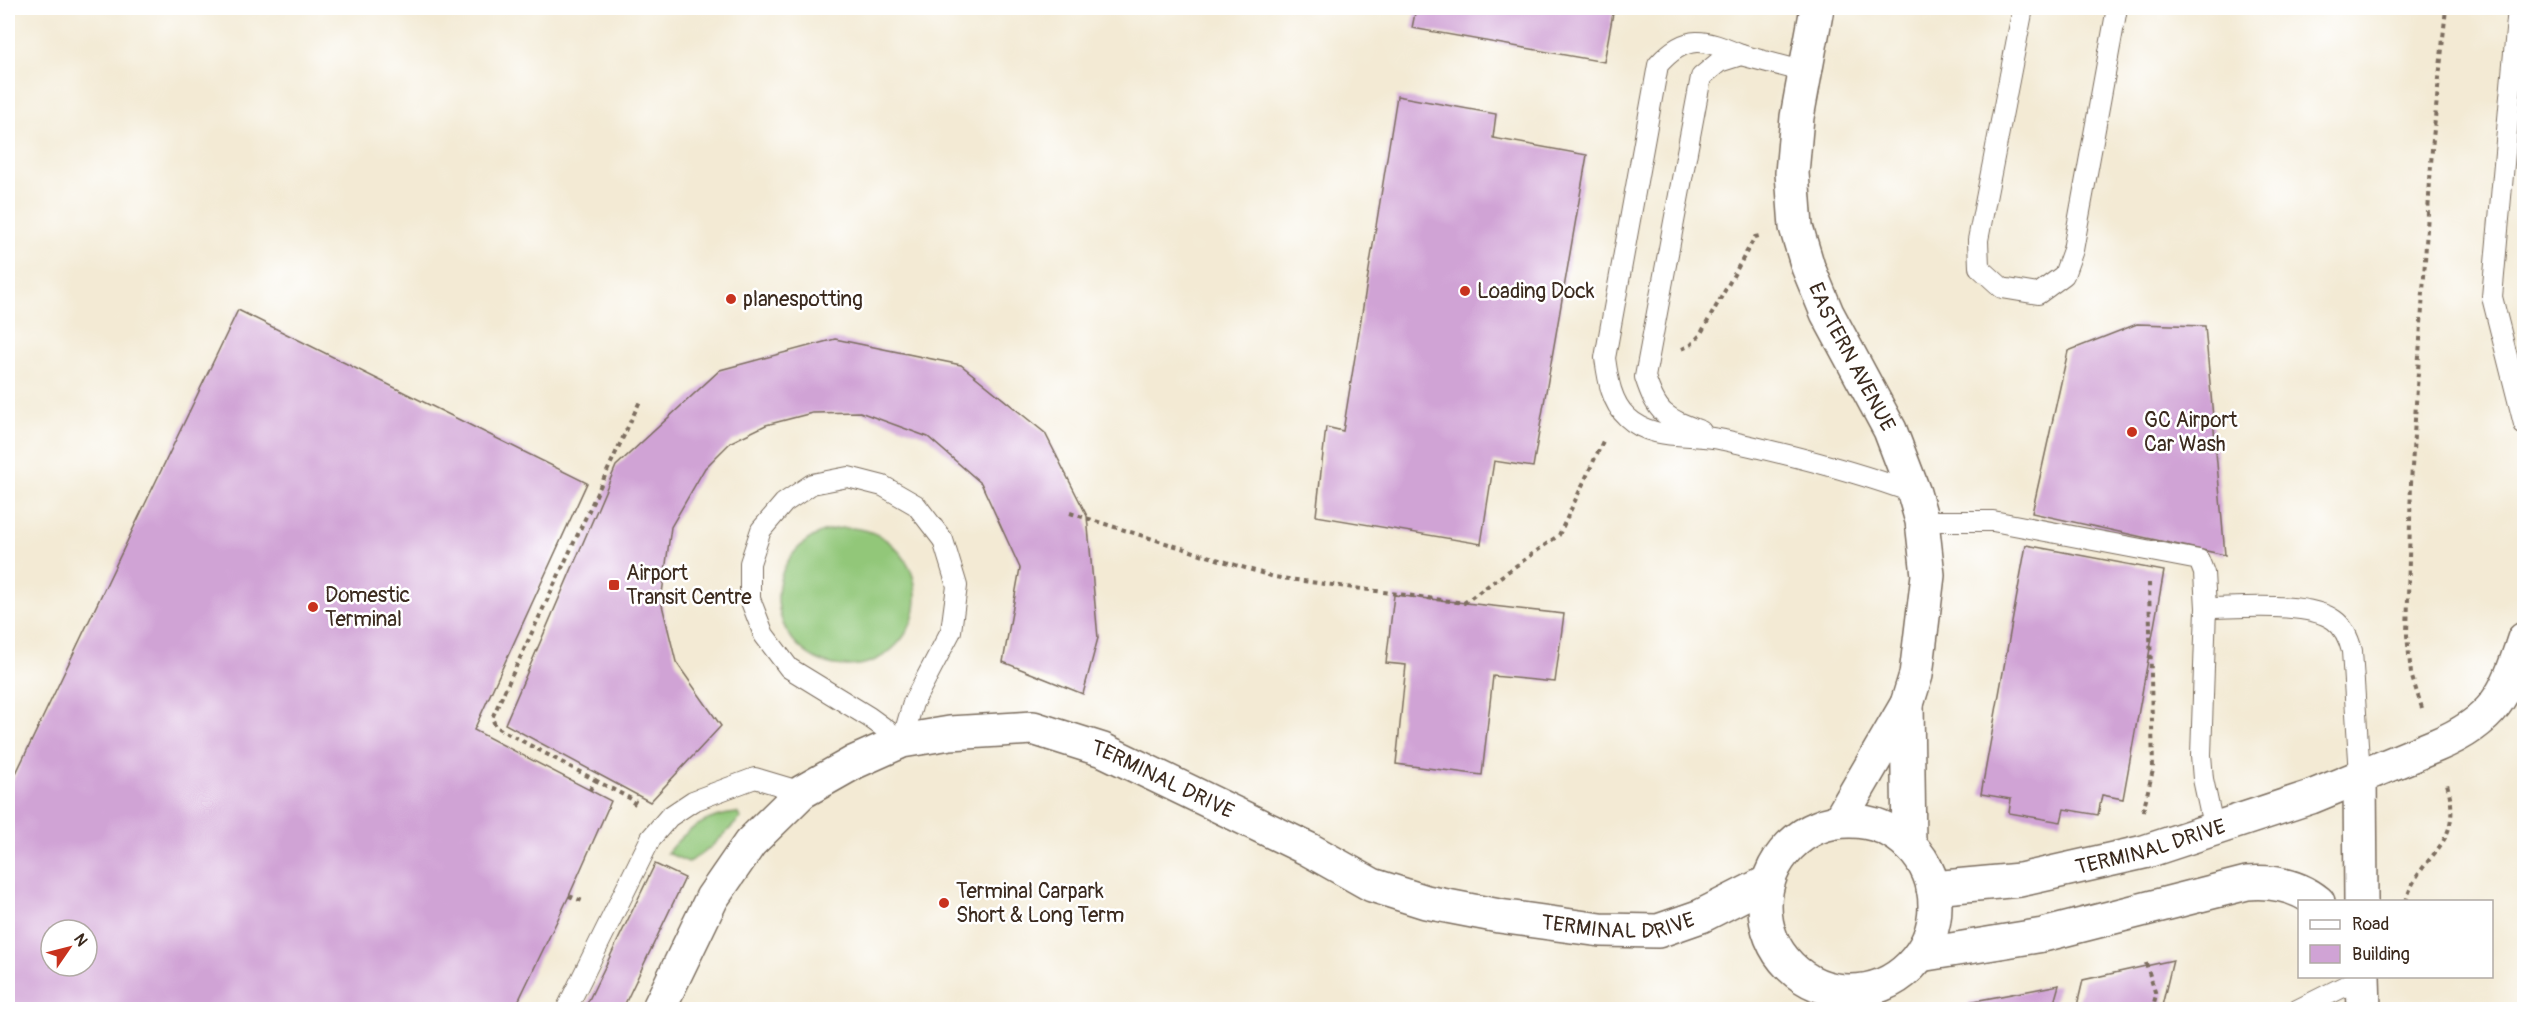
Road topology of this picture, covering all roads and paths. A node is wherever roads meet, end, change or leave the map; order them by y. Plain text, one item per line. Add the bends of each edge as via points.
1 (1817, 8) edge
2 (2023, 8) edge
3 (2117, 8) edge
4 (2446, 8) edge
5 (2518, 8) edge
6 (1741, 55) junction
7 (1806, 72) junction
8 (1796, 227) junction
9 (1649, 354) junction
10 (640, 401) dead end
11 (2524, 424) edge
12 (1606, 436) dead end
13 (1720, 439) junction
14 (1918, 507) junction
15 (1070, 513) dead end
16 (2148, 574) dead end
17 (2206, 608) junction
18 (2524, 639) edge
19 (1907, 704) junction
20 (2425, 716) dead end
21 (902, 741) junction
22 (2360, 775) junction
23 (595, 780) junction
24 (2446, 782) dead end
25 (590, 790) dead end
26 (802, 792) junction
27 (629, 811) dead end
28 (2143, 812) dead end
29 (1839, 821) junction
30 (2214, 830) junction
31 (1910, 845) junction
32 (1768, 882) junction
33 (1933, 888) junction
34 (587, 891) dead end
35 (2315, 900) edge
36 (2361, 900) edge
37 (2406, 900) edge
38 (578, 910) dead end
39 (1920, 955) junction
40 (2146, 963) dead end
41 (2361, 978) edge
42 (2363, 978) edge
43 (1885, 996) edge
44 (1819, 997) edge
45 (566, 1010) edge
46 (658, 1010) edge
47 (2152, 1010) edge
48 (2297, 1010) edge
49 (2364, 1010) edge

1 - 7 street, EASTERN AVENUE
2 - 3 lane via 1978,240 1979,267 2002,288 2038,294 2064,275 2073,250
4 - 20 path via 2432,149 2410,517 2408,635 2411,674
5 - 11 lane via 2492,297
6 - 7 lane
6 - 9 lane via 1719,62 1701,77
6 - 13 lane via 1707,41 1687,42 1670,51 1658,65 1605,358 1616,402 1628,417 1646,429
7 - 8 street, EASTERN AVENUE via 1792,173
8 - 9 path via 1755,237 1691,345
8 - 14 street, EASTERN AVENUE via 1827,313 1890,430
9 - 13 lane via 1645,377 1652,400 1671,420
10 - 23 path via 492,718 496,727
12 - 15 path via 1559,535 1464,603 1274,577
13 - 14 lane via 1862,474
14 - 17 lane via 2199,560 2204,573
14 - 19 street, EASTERN AVENUE via 1928,576 1916,675
16 - 28 path via 2153,770
17 - 22 lane via 2298,608 2335,620 2348,637 2352,651
17 - 30 lane via 2201,755
18 - 22 street, TERMINAL DRIVE via 2506,688 2483,720 2455,738
19 - 29 street, EASTERN AVENUE
19 - 31 street, EASTERN AVENUE
21 - 21 lane via 913,703 951,631 957,586 943,540 916,505 883,486 848,477 812,484 784,502 761,530 750,563 750,599 764,635 789,668
21 - 26 street, TERMINAL DRIVE
21 - 32 street, TERMINAL DRIVE via 950,733 1033,728 1102,750 1308,849 1372,885 1426,902 1499,916 1601,930 1658,931 1701,916
22 - 30 street, TERMINAL DRIVE
22 - 36 street
23 - 25 path
23 - 27 path via 635,801
24 - 37 path via 2453,804 2451,822 2444,841 2409,889
26 - 45 lane via 755,778 693,801 669,817 651,838
26 - 46 street, TERMINAL DRIVE via 750,843 712,898
29 - 31 street via 1877,825
29 - 32 street via 1802,835 1775,864
30 - 33 street, TERMINAL DRIVE via 2075,869 2020,880
31 - 33 street via 1928,872
32 - 44 street via 1768,931 1779,954
33 - 39 street via 1931,934
34 - 38 path
35 - 39 street via 2277,883 2247,884 2043,935
39 - 43 street
40 - 47 path via 2156,994
41 - 48 lane
42 - 49 street
43 - 44 street via 1866,990

